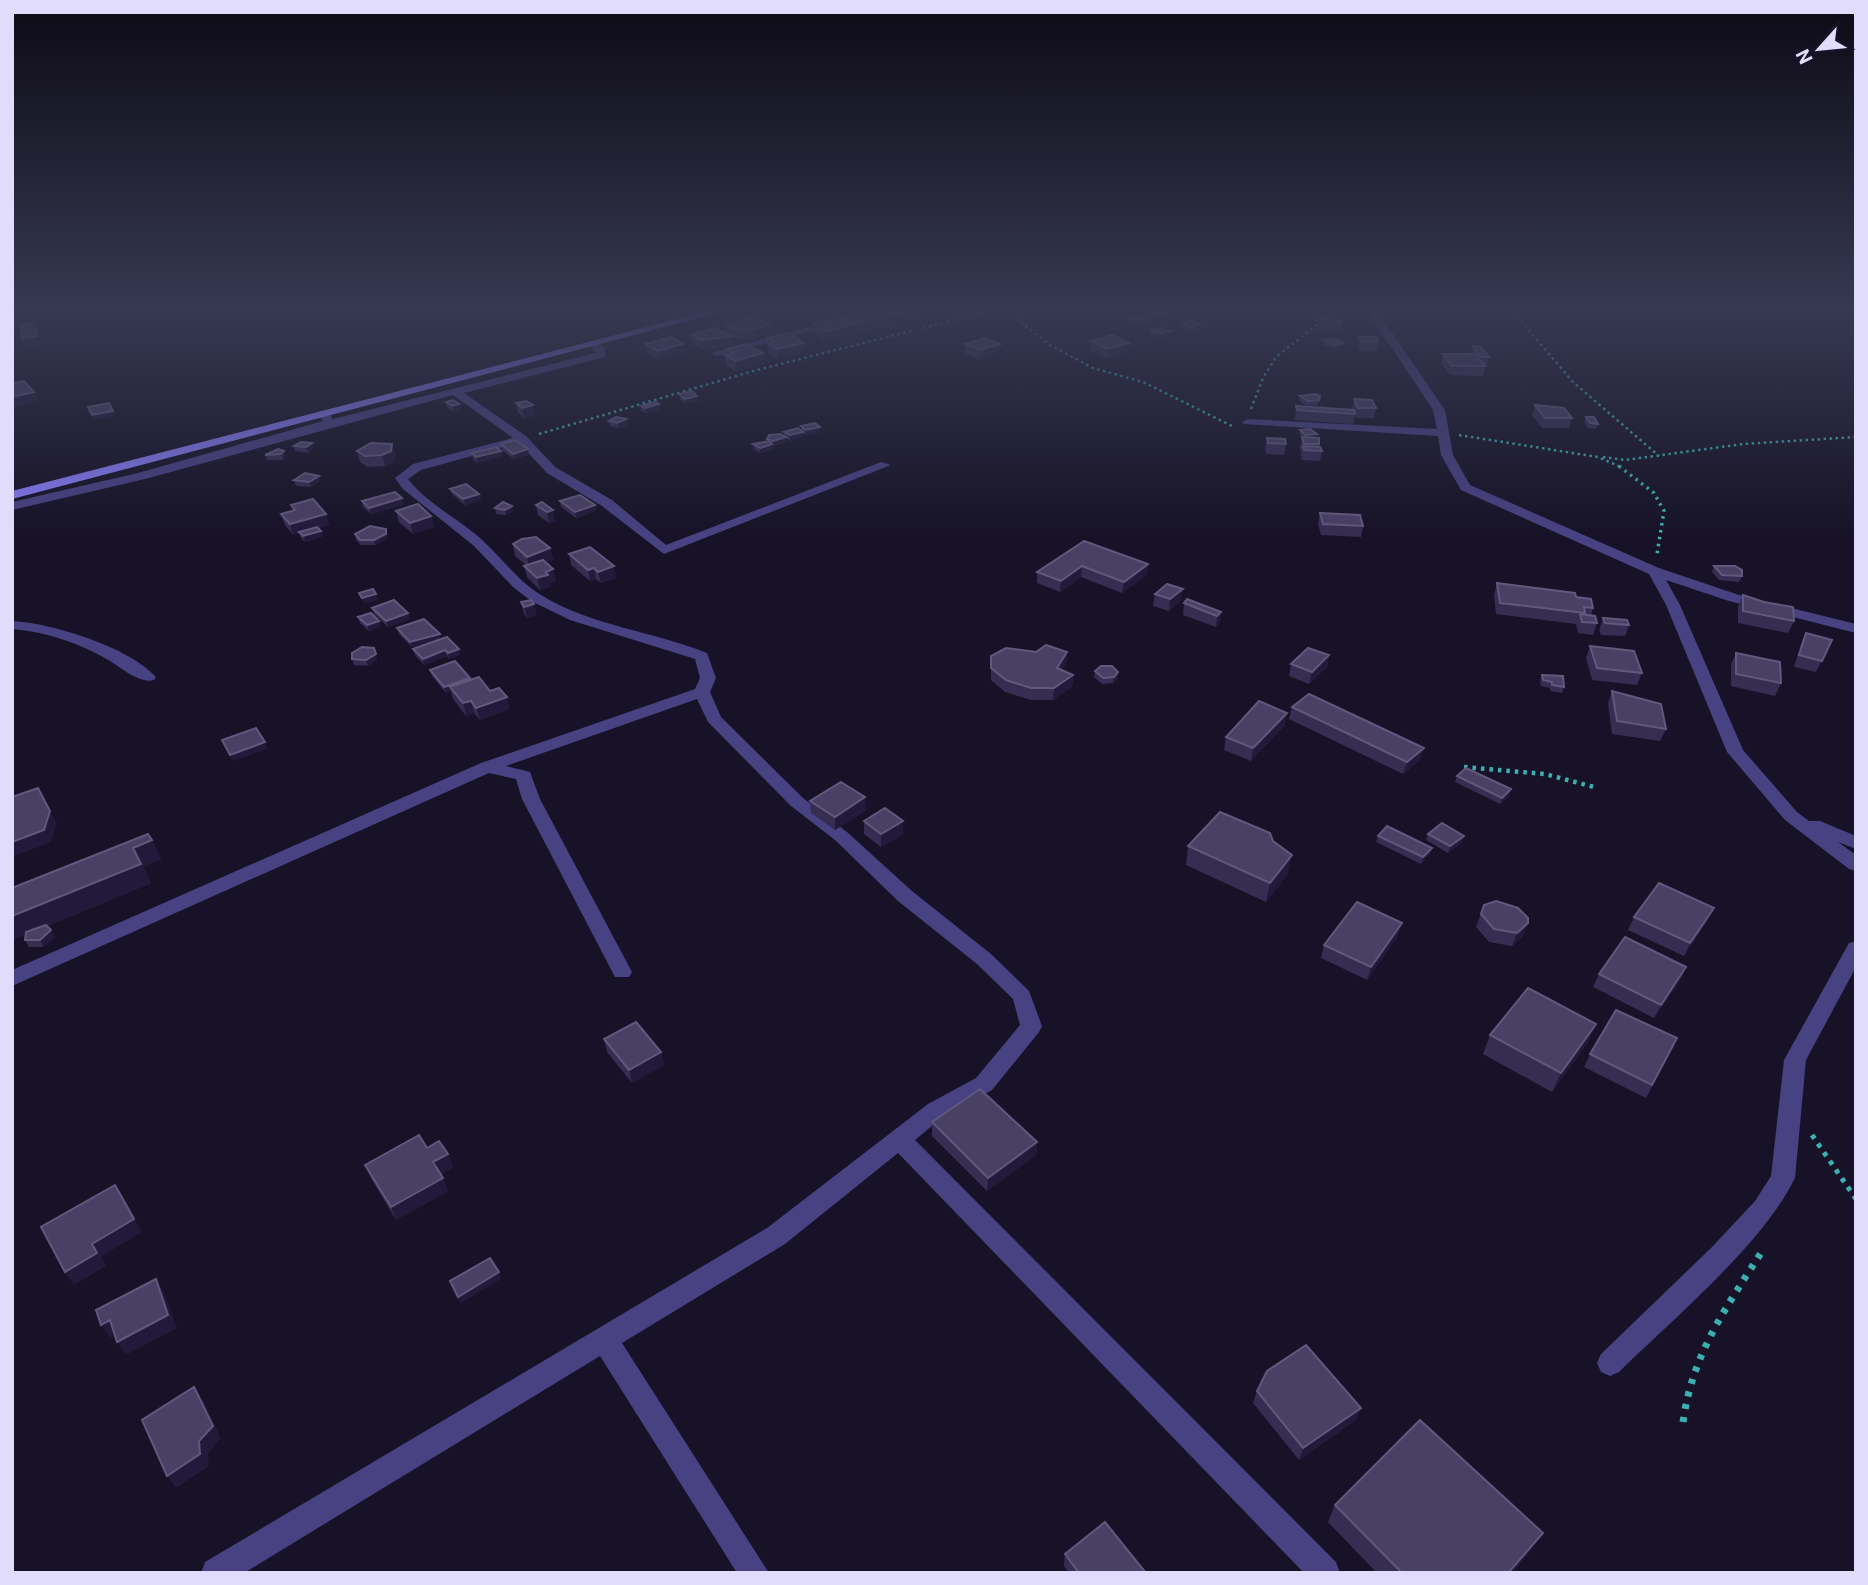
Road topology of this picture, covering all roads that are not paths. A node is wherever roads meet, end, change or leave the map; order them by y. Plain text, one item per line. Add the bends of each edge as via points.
1 (442, 386) edge
2 (479, 386) edge
3 (1422, 386) edge
4 (456, 392) junction
5 (327, 418) junction
6 (1248, 422) road end
7 (1445, 433) junction
8 (522, 439) junction
9 (885, 465) dead end
10 (12, 495) edge
11 (12, 506) edge
12 (1654, 571) junction
13 (12, 625) edge
14 (1856, 629) edge
15 (148, 677) dead end
16 (702, 692) junction
17 (487, 767) junction
18 (1791, 816) junction
19 (1856, 843) edge
20 (1855, 868) edge
21 (1856, 948) edge
22 (622, 972) dead end
23 (12, 979) edge
24 (898, 1138) junction
25 (605, 1340) junction
26 (1610, 1363) dead end
27 (216, 1573) edge
28 (754, 1573) edge
29 (1325, 1573) edge

1 - 5 main road
2 - 4 street
3 - 7 street via 1439,411
4 - 5 street
4 - 8 street
5 - 10 main road
5 - 11 street via 141,476
6 - 7 street
7 - 12 street via 1447,455 1465,487
8 - 9 street via 551,470 607,503 664,550
8 - 16 street via 417,467 401,478 408,489 473,538 533,597 573,617 702,656 708,678
12 - 14 street via 1734,598
12 - 18 street via 1735,752
13 - 15 street via 30,625 77,638
16 - 17 street
16 - 24 street via 714,719 797,802 984,959 1021,996 1031,1026 984,1084 936,1110
17 - 22 street via 524,776 531,799
17 - 23 street
18 - 19 street
18 - 20 street
21 - 26 street via 1796,1060 1783,1178 1765,1208 1729,1247
24 - 25 street via 776,1236
24 - 29 street
25 - 27 street
25 - 28 street

